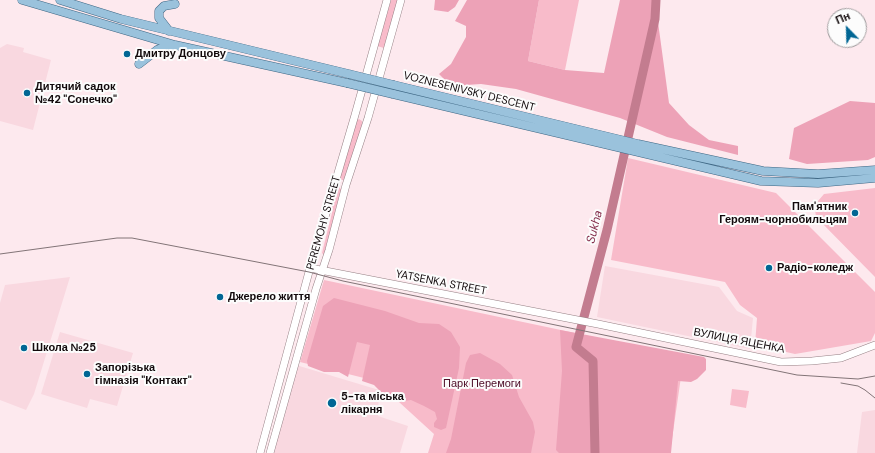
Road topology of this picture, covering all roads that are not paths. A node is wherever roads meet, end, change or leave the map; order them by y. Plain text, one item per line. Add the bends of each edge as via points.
1 (22, 0) edge
2 (60, 0) edge
3 (387, 0) edge
4 (401, 0) edge
5 (175, 4) dead end
6 (169, 31) junction
7 (175, 45) junction
8 (138, 64) dead end
9 (348, 79) junction
10 (614, 142) junction
11 (637, 147) junction
12 (875, 170) edge
13 (875, 178) edge
14 (334, 182) junction
15 (346, 185) junction
16 (310, 268) junction
17 (322, 270) junction
18 (598, 324) joint
19 (875, 345) edge
20 (283, 366) junction
21 (294, 369) junction
22 (260, 453) edge
23 (270, 453) edge

1 - 7 main road, VOZNESENIVSKY DESCENT
2 - 6 main road, VOZNESENIVSKY DESCENT
3 - 14 main road, PEREMOHY STREET
4 - 15 main road, PEREMOHY STREET
5 - 6 main road via 164,6 159,11 159,18
6 - 9 main road, VOZNESENIVSKY DESCENT
7 - 8 main road via 157,50
7 - 9 main road, VOZNESENIVSKY DESCENT
9 - 10 main road, VOZNESENIVSKY DESCENT, bridge via 393,94
9 - 10 main road, VOZNESENIVSKY DESCENT, bridge via 394,85
10 - 11 main road, VOZNESENIVSKY DESCENT
11 - 12 main road, VOZNESENIVSKY DESCENT via 763,171 818,174
11 - 13 main road, VOZNESENIVSKY DESCENT via 762,180 818,183
14 - 15 main road
14 - 16 main road, PEREMOHY STREET
15 - 17 main road, PEREMOHY STREET
16 - 17 main road, YATSENKA STREET
16 - 20 main road, PEREMOHY STREET
17 - 18 main road, YATSENKA STREET
17 - 21 main road, PEREMOHY STREET
18 - 19 main road, ВУЛИЦЯ ЯЦЕНКА via 782,362 841,358
20 - 21 main road
20 - 22 main road, PEREMOHY STREET
21 - 23 main road, PEREMOHY STREET

